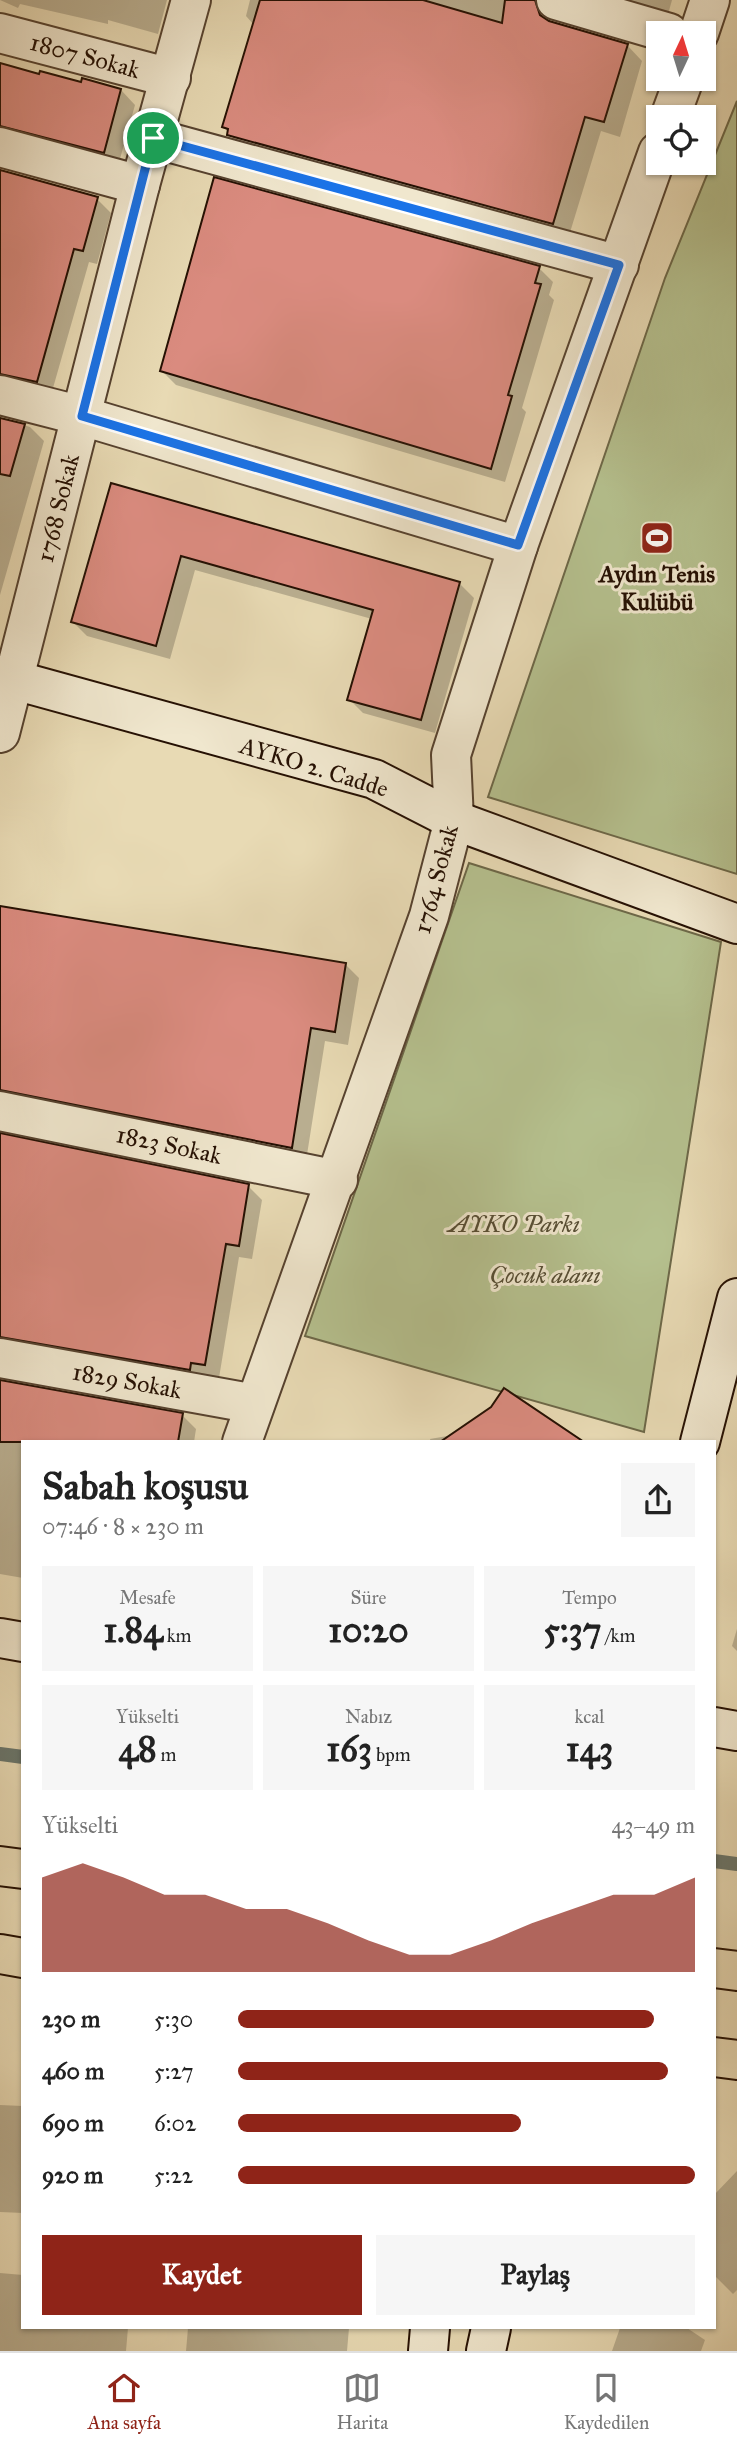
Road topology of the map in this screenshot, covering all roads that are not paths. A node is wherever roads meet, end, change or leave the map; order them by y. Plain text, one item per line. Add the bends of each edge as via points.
1 (191, 0) edge
2 (556, 0) edge
3 (710, 0) edge
4 (703, 21) edge
5 (646, 26) edge
6 (0, 33) edge
7 (170, 78) junction
8 (153, 138) junction
9 (0, 147) edge
10 (650, 175) edge
11 (140, 185) junction
12 (619, 265) junction
13 (0, 395) edge
14 (82, 416) junction
15 (518, 545) junction
16 (7, 678) edge
17 (0, 733) edge
18 (454, 820) junction
19 (737, 925) edge
20 (0, 1111) edge
21 (338, 1180) junction
22 (737, 1298) edge
23 (0, 1358) edge
24 (727, 1370) edge
25 (255, 1404) junction
26 (243, 1440) edge
27 (701, 1440) edge
28 (0, 1638) edge
29 (21, 1642) edge
30 (716, 1727) edge
31 (737, 1731) edge
32 (0, 1866) edge
33 (21, 1869) edge
34 (0, 1954) edge
35 (21, 1958) edge
36 (716, 1968) edge
37 (737, 1971) edge
38 (716, 2057) edge
39 (737, 2060) edge
40 (430, 2329) edge
41 (491, 2329) edge
42 (428, 2351) edge
43 (486, 2351) edge

1 - 7 street, 1768 Sokak
2 - 5 street
3 - 4 street
6 - 7 street, 1807 Sokak
7 - 8 street, 1768 Sokak
8 - 11 street, 1768 Sokak
8 - 12 street
9 - 11 street
10 - 12 street, 1764 Sokak
11 - 14 street, 1768 Sokak
12 - 15 street, 1764 Sokak
13 - 14 street
14 - 15 street
14 - 16 street, 1768 Sokak
15 - 18 street, 1764 Sokak via 451,755
16 - 17 street, 1768 Sokak
16 - 18 street, AYKO 2. Cadde via 374,779
18 - 19 street, AYKO 2. Cadde
18 - 21 street, 1764 Sokak via 429,916
20 - 21 street, 1823 Sokak
21 - 25 street, 1764 Sokak
22 - 24 street
23 - 25 street, 1829 Sokak
24 - 27 street
25 - 26 street, 1764 Sokak
28 - 29 street
30 - 31 street
32 - 33 main road
34 - 35 main road
36 - 37 main road
38 - 39 main road
40 - 42 street
41 - 43 street

